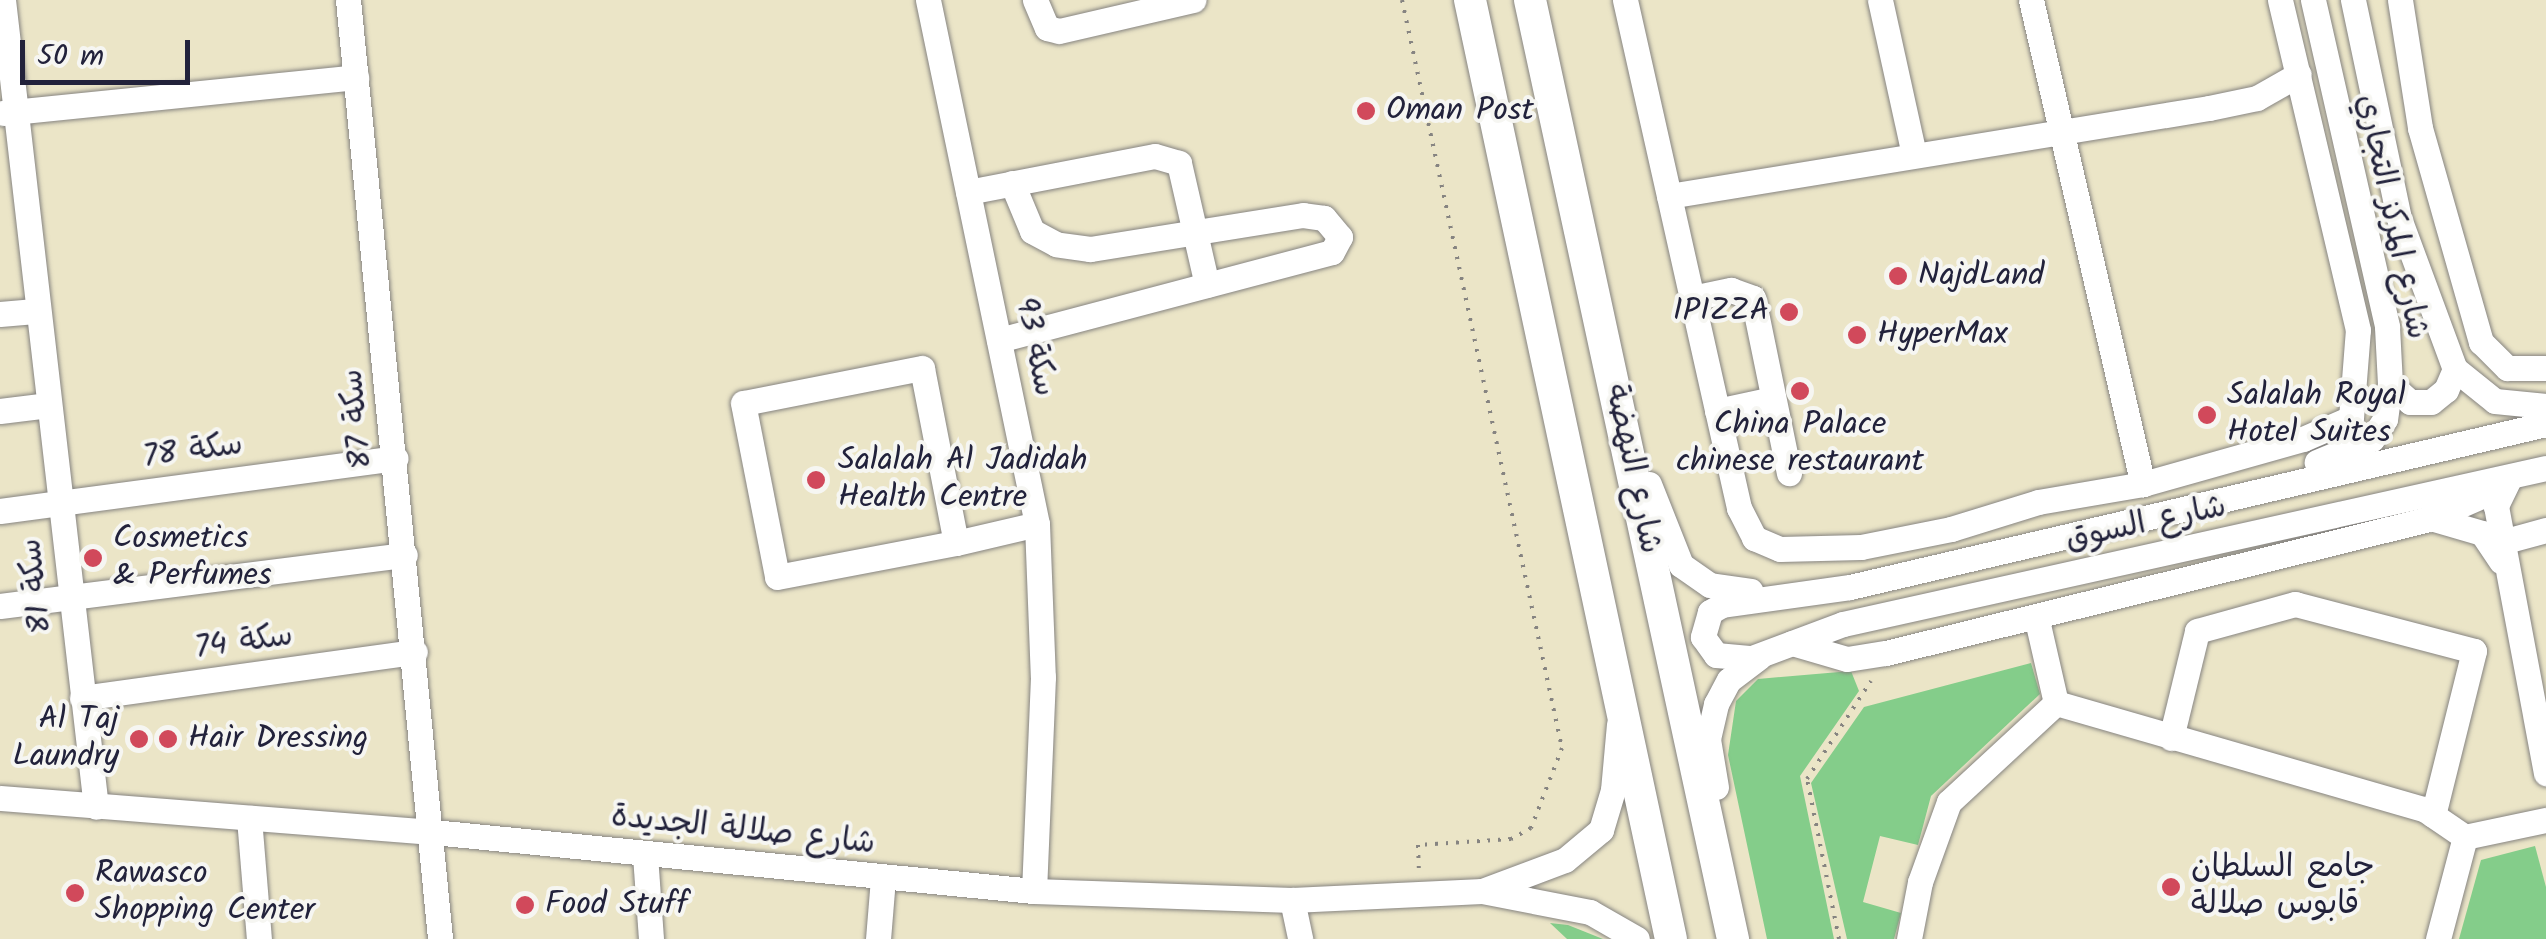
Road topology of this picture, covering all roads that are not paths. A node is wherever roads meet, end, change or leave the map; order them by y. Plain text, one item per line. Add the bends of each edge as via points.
1 (348, 0) edge
2 (928, 0) edge
3 (1035, 0) edge
4 (1194, 0) edge
5 (1470, 0) edge
6 (1530, 0) edge
7 (1625, 0) edge
8 (1880, 0) edge
9 (2031, 0) edge
10 (2280, 0) edge
11 (2312, 0) edge
12 (2354, 0) edge
13 (2400, 0) edge
14 (2, 10) edge
15 (2298, 74) junction
16 (356, 77) junction
17 (8, 113) edge
18 (2056, 130) junction
19 (1914, 154) junction
20 (1012, 183) junction
21 (968, 192) junction
22 (1669, 196) junction
23 (1196, 228) junction
24 (1208, 284) junction
25 (1692, 298) junction
26 (38, 311) junction
27 (0, 314) edge
28 (999, 340) junction
29 (2546, 368) edge
30 (2454, 369) junction
31 (2390, 384) junction
32 (1774, 399) junction
33 (49, 406) junction
34 (2546, 406) edge
35 (0, 411) edge
36 (1717, 411) junction
37 (2546, 424) edge
38 (1623, 429) junction
39 (395, 458) junction
40 (2546, 468) edge
41 (1789, 473) dead end
42 (2506, 482) junction
43 (2143, 484) junction
44 (2259, 492) junction
45 (2038, 502) junction
46 (60, 503) junction
47 (0, 511) edge
48 (2006, 512) junction
49 (2430, 520) junction
50 (1037, 524) junction
51 (2546, 530) edge
52 (2050, 540) junction
53 (2502, 542) junction
54 (956, 543) junction
55 (2013, 549) junction
56 (405, 556) junction
57 (2508, 577) junction
58 (1780, 596) junction
59 (71, 597) junction
60 (0, 606) edge
61 (2036, 616) junction
62 (1791, 643) junction
63 (415, 652) junction
64 (1763, 654) junction
65 (82, 698) junction
66 (2056, 703) junction
67 (1619, 720) junction
68 (2171, 738) junction
69 (2546, 773) edge
70 (0, 798) edge
71 (96, 807) junction
72 (2433, 815) junction
73 (249, 818) junction
74 (2546, 820) edge
75 (434, 832) junction
76 (2465, 836) junction
77 (645, 855) junction
78 (1720, 871) junction
79 (883, 878) junction
80 (1034, 891) junction
81 (1482, 892) junction
82 (1292, 900) junction
83 (259, 939) edge
84 (440, 939) edge
85 (651, 939) edge
86 (878, 939) edge
87 (1300, 939) edge
88 (1637, 939) edge
89 (1671, 939) edge
90 (1733, 939) edge
91 (1909, 939) edge
92 (2438, 939) edge

1 - 16 street, سكة 87
2 - 21 street, سكة 93
3 - 4 street via 1047,28 1059,31
5 - 67 main road, شارع النهضة
6 - 38 main road, شارع النهضة
7 - 22 street
8 - 19 street
9 - 18 street
10 - 15 street
11 - 31 street, شارع المركز التجاري via 2376,275
12 - 30 street, شارع المركز التجاري via 2399,218
13 - 29 street via 2420,128 2481,342 2508,368
14 - 17 street, سكة 81
15 - 18 street via 2257,98
15 - 43 street via 2358,330 2351,418 2303,439
16 - 17 street
16 - 39 street, سكة 87
17 - 26 street, سكة 81
18 - 19 street
18 - 43 street via 2101,282
19 - 22 street
20 - 21 street
20 - 23 street via 1032,231 1056,244 1090,249
20 - 23 street via 1154,156 1179,163
21 - 28 street, سكة 93
22 - 25 street
23 - 24 street
23 - 24 street via 1303,214 1324,218 1340,237 1332,252
24 - 28 street
25 - 32 street via 1731,290 1753,298
25 - 36 street
26 - 27 street
26 - 33 street, سكة 81
28 - 50 street, سكة 93
30 - 31 street via 2446,390 2430,402 2410,402
30 - 34 street, شارع المركز التجاري via 2495,400
31 - 44 street, شارع المركز التجاري via 2385,420 2372,439
32 - 36 street
32 - 41 street
33 - 35 street
33 - 46 street, سكة 81
36 - 48 street via 1743,518 1766,544 1861,547
37 - 44 street, شارع السوق
38 - 58 street via 1640,455 1665,538 1680,564 1710,585
38 - 78 main road, شارع النهضة
39 - 46 street, سكة 78
39 - 56 street, سكة 87
40 - 42 street, شارع السوق
42 - 49 street
42 - 53 street
42 - 62 street, شارع السوق via 1843,624
43 - 45 street
44 - 52 street, شارع السوق
45 - 48 street
45 - 52 street
46 - 47 street, سكة 78
46 - 59 street, سكة 81
48 - 55 street
49 - 57 street via 2482,533
49 - 61 street
50 - 54 street
50 - 80 street, سكة 93 via 1043,677
51 - 53 street
52 - 55 street, شارع السوق
53 - 57 street
54 - 54 street via 777,578 743,403 922,368
55 - 58 street, شارع السوق
56 - 59 street
56 - 63 street, سكة 87
57 - 69 street
58 - 64 street, شارع السوق via 1722,605 1704,624 1703,636 1716,656
59 - 60 street
59 - 65 street, سكة 81
61 - 62 street via 1847,659
61 - 66 street
62 - 64 street, شارع السوق
63 - 65 street, سكة 74
63 - 75 street, سكة 87
64 - 78 street via 1729,680 1711,720 1723,825
65 - 71 street, سكة 81
66 - 68 street
66 - 91 street via 1949,802 1920,882
67 - 81 street, شارع صلالة الجديدة via 1613,790 1601,830 1565,860
67 - 89 main road, شارع النهضة
68 - 72 street
68 - 72 street via 2197,631 2295,604 2474,651
70 - 71 street, شارع صلالة الجديدة
71 - 73 street, شارع صلالة الجديدة
72 - 76 street
73 - 75 street, شارع صلالة الجديدة
73 - 83 street
74 - 76 street
75 - 77 street, شارع صلالة الجديدة
75 - 84 street, سكة 87
76 - 92 street
77 - 79 street, شارع صلالة الجديدة
77 - 85 street
78 - 90 main road, شارع النهضة
79 - 80 street, شارع صلالة الجديدة
79 - 86 street
80 - 82 street, شارع صلالة الجديدة
81 - 82 street, شارع صلالة الجديدة
81 - 88 street, شارع صلالة الجديدة via 1590,912
82 - 87 street

